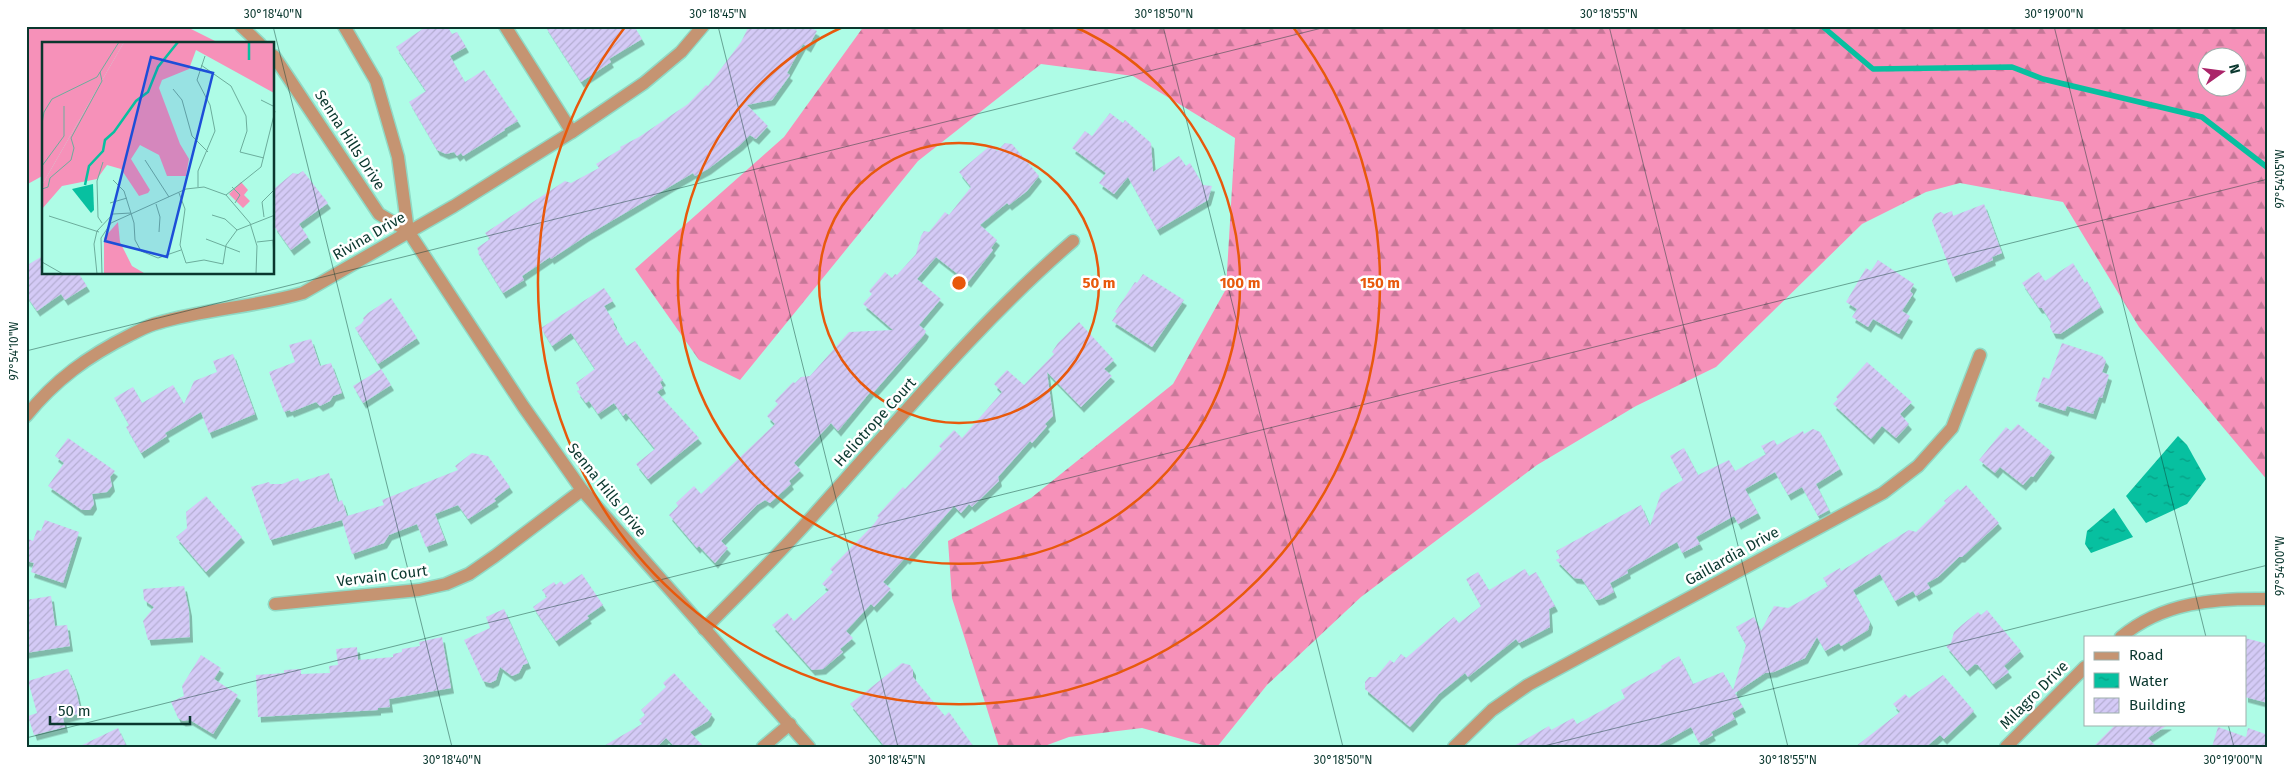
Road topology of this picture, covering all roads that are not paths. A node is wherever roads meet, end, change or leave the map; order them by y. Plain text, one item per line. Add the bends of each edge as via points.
1 (241, 26) edge
2 (344, 26) edge
3 (505, 26) edge
4 (704, 26) edge
5 (258, 42) edge
6 (275, 58) edge
7 (572, 132) junction
8 (408, 231) junction
9 (1073, 241) dead end
10 (1980, 355) dead end
11 (26, 416) edge
12 (582, 490) junction
13 (2268, 599) edge
14 (275, 604) dead end
15 (704, 629) junction
16 (2122, 636) edge
17 (2084, 668) edge
18 (790, 724) junction
19 (763, 747) edge
20 (809, 747) edge
21 (1454, 747) edge
22 (2006, 747) edge

1 - 5 street
2 - 8 street, Senna Hills Drive via 376,81 398,156
3 - 7 street
4 - 7 street, Rivina Drive via 682,52 644,83
6 - 8 street, Senna Hills Drive via 379,214
7 - 8 street, Rivina Drive
8 - 11 street, Rivina Drive via 303,293 156,323 110,345 47,391
8 - 12 street, Senna Hills Drive via 522,406
9 - 15 street, Heliotrope Court via 1027,281 801,529
10 - 21 street, Gaillardia Drive via 1952,428 1918,466 1883,493 1528,685 1492,710
12 - 14 street, Vervain Court via 476,570 446,584 419,590
12 - 15 street, Senna Hills Drive
13 - 16 street via 2204,601 2165,610
15 - 18 street, Senna Hills Drive
17 - 22 street, Milagro Drive
18 - 19 street
18 - 20 street, Senna Hills Drive

